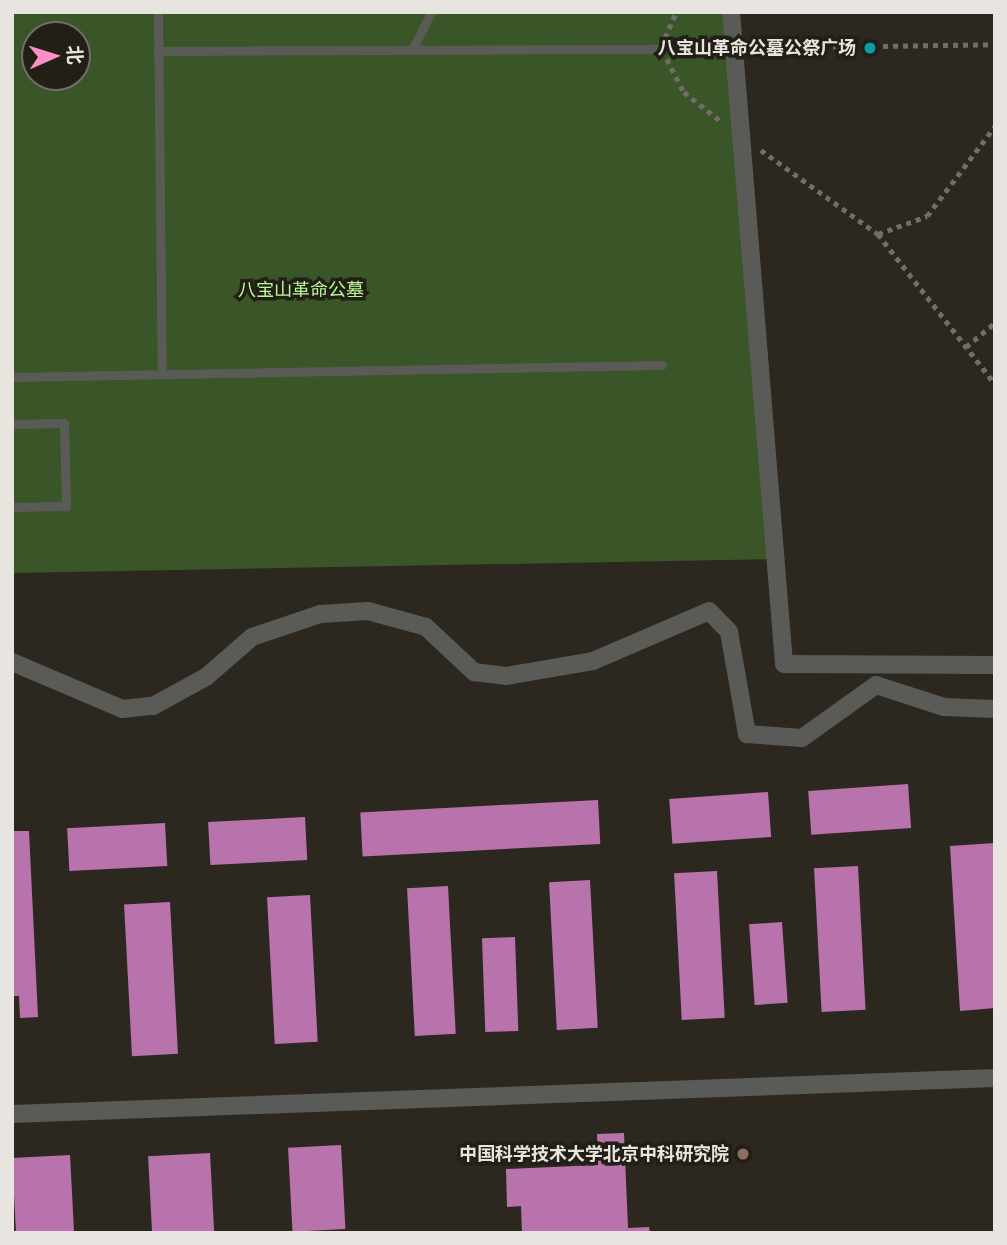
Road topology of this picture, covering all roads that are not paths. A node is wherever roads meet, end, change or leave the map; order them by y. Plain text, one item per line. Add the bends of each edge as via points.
1 (158, 12) edge
2 (431, 12) edge
3 (731, 12) edge
4 (661, 49) road end
5 (412, 50) junction
6 (158, 51) junction
7 (662, 365) dead end
8 (162, 371) junction
9 (12, 377) edge
10 (12, 424) edge
11 (12, 507) edge
12 (12, 662) edge
13 (995, 666) edge
14 (995, 709) edge
15 (995, 1078) edge
16 (12, 1114) edge

1 - 6 lane
2 - 5 lane
3 - 13 street via 784,664
4 - 5 lane
5 - 6 lane
6 - 8 lane
7 - 8 lane
8 - 9 lane
10 - 11 lane via 64,423 66,506
12 - 14 street via 122,709 153,706 206,677 252,637 320,614 368,611 426,627 474,672 506,676 593,661 709,611 729,632 747,733 802,738 876,685 944,708
15 - 16 street

